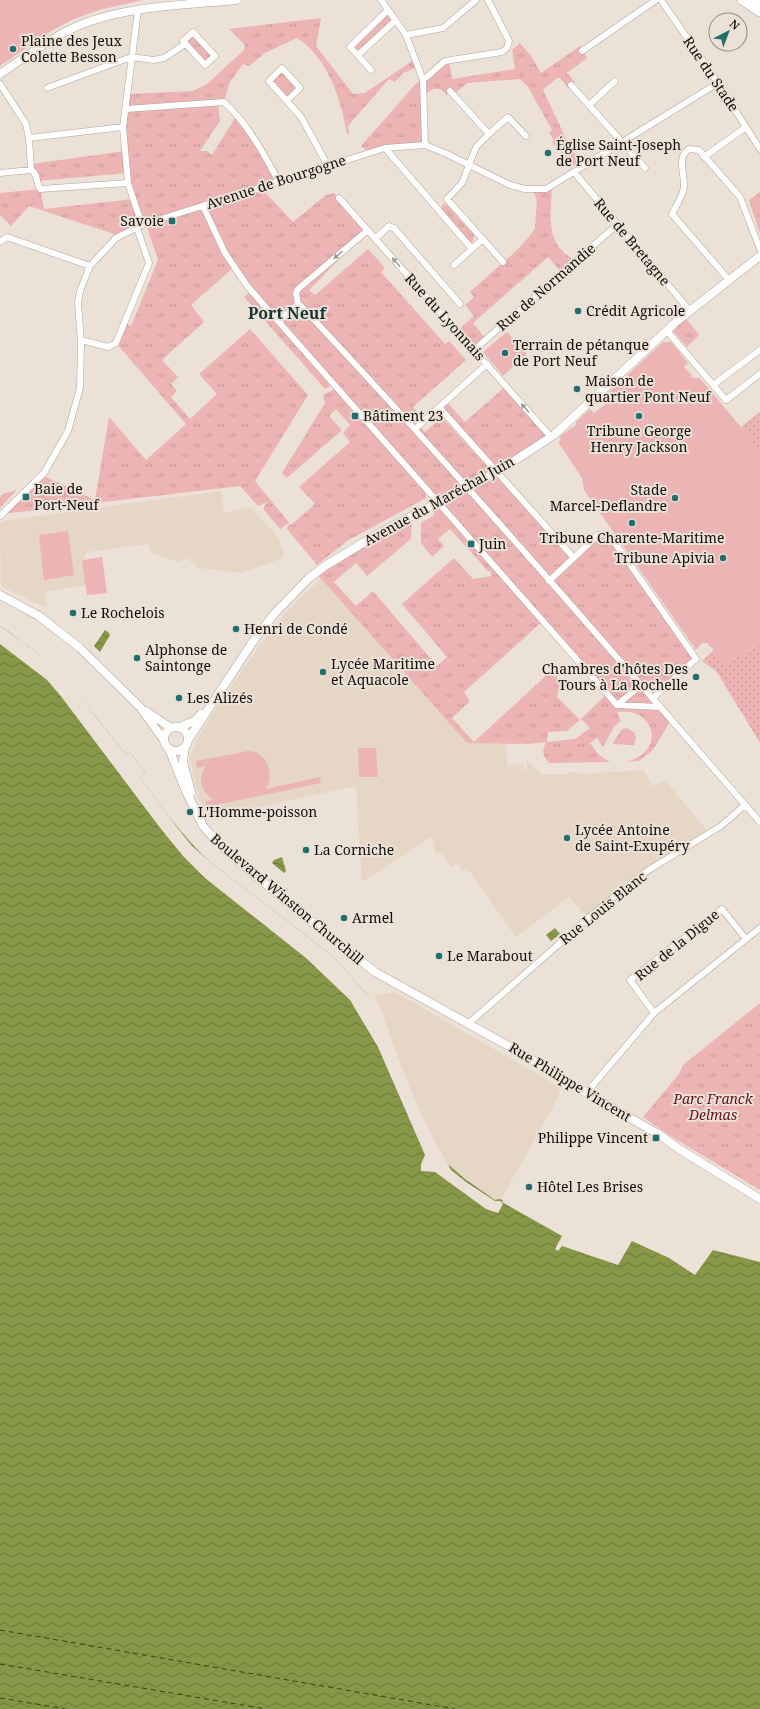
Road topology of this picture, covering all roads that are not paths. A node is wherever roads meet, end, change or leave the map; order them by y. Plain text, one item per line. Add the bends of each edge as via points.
1 (237, 0) edge
2 (381, 0) edge
3 (476, 0) edge
4 (488, 0) edge
5 (656, 0) edge
6 (661, 0) edge
7 (742, 0) edge
8 (754, 0) edge
9 (760, 4) edge
10 (138, 10) junction
11 (388, 10) junction
12 (760, 12) edge
13 (396, 20) junction
14 (406, 35) junction
15 (185, 44) junction
16 (582, 51) dead end
17 (358, 55) junction
18 (132, 57) junction
19 (371, 70) dead end
20 (0, 74) edge
21 (423, 80) junction
22 (615, 81) dead end
23 (718, 83) junction
24 (0, 84) edge
25 (571, 85) dead end
26 (48, 88) dead end
27 (450, 91) dead end
28 (287, 101) junction
29 (588, 105) junction
30 (126, 110) junction
31 (123, 127) junction
32 (746, 127) junction
33 (489, 134) junction
34 (526, 136) dead end
35 (29, 138) junction
36 (622, 142) junction
37 (425, 145) junction
38 (385, 148) junction
39 (760, 149) edge
40 (704, 157) junction
41 (468, 164) junction
42 (328, 166) junction
43 (645, 168) dead end
44 (31, 170) junction
45 (574, 172) junction
46 (0, 173) edge
47 (279, 182) junction
48 (128, 183) junction
49 (339, 198) dead end
50 (448, 199) junction
51 (203, 206) junction
52 (437, 208) junction
53 (618, 224) junction
54 (139, 227) junction
55 (368, 230) junction
56 (375, 238) junction
57 (483, 239) junction
58 (0, 242) edge
59 (472, 249) junction
60 (760, 249) edge
61 (760, 256) edge
62 (503, 262) dead end
63 (454, 265) dead end
64 (90, 266) junction
65 (729, 280) junction
66 (298, 304) junction
67 (460, 304) dead end
68 (690, 311) junction
69 (279, 321) junction
70 (667, 330) junction
71 (81, 340) junction
72 (474, 350) junction
73 (760, 350) edge
74 (487, 364) junction
75 (760, 374) edge
76 (713, 385) junction
77 (439, 407) junction
78 (415, 429) junction
79 (551, 437) junction
80 (497, 472) junction
81 (466, 487) junction
82 (438, 502) junction
83 (0, 516) edge
84 (574, 558) junction
85 (549, 581) junction
86 (0, 595) edge
87 (641, 685) junction
88 (653, 698) junction
89 (211, 703) junction
90 (618, 705) junction
91 (140, 707) junction
92 (660, 707) junction
93 (171, 728) junction
94 (180, 728) junction
95 (164, 739) junction
96 (186, 743) junction
97 (169, 749) junction
98 (745, 805) junction
99 (196, 812) junction
100 (760, 822) edge
101 (760, 928) edge
102 (746, 939) junction
103 (386, 979) joint
104 (654, 1013) junction
105 (469, 1023) junction
106 (587, 1092) junction
107 (760, 1198) edge

1 - 10 street
2 - 11 street
3 - 14 street via 443,28
4 - 21 street via 509,41 507,48 502,52 445,61
5 - 16 street
6 - 23 street, Rue du Stade
7 - 12 main road
8 - 9 main road
10 - 18 street
10 - 20 street via 100,18 69,30
11 - 13 street
11 - 17 street via 350,47
13 - 14 street
13 - 17 street
14 - 21 street
15 - 15 street via 205,65 215,56 193,32 183,41
15 - 18 street via 164,58 154,60
17 - 19 street
18 - 26 street
18 - 30 street
21 - 37 street
22 - 29 street
23 - 32 street, Rue du Stade
23 - 36 street, Avenue de Bourgogne
24 - 35 street via 26,124
25 - 29 street
27 - 33 street
28 - 28 street via 269,81 282,68 300,88
28 - 42 street via 301,117
29 - 36 street
30 - 31 street
30 - 47 street via 224,102 233,110 263,152
31 - 35 street
31 - 48 street
32 - 39 street, Rue du Stade
32 - 40 street
33 - 34 street via 508,117
33 - 41 street via 476,147
35 - 44 street
36 - 43 street
36 - 45 street, Avenue de Bourgogne
37 - 38 street, Avenue de Bourgogne
37 - 41 street, Avenue de Bourgogne
38 - 42 street, Avenue de Bourgogne
38 - 52 street
40 - 60 street via 740,197
40 - 65 street via 699,150 684,152 684,188 672,214
41 - 45 street, Avenue de Bourgogne via 510,185 525,189 546,189
41 - 50 street via 462,183
42 - 47 street, Avenue de Bourgogne
44 - 46 street
44 - 48 street via 36,174 40,189
45 - 53 street, Rue de Bretagne
47 - 51 street, Avenue de Bourgogne
48 - 54 street
49 - 55 street, Rue du Lyonnais
50 - 52 street
50 - 57 street
51 - 54 street, Avenue de Bourgogne
51 - 69 street via 225,253 248,287
52 - 59 street
53 - 68 street, Rue de Bretagne
53 - 72 street, Rue de Normandie
54 - 64 street, Avenue de Bourgogne via 116,238
54 - 71 street via 149,263 116,343 108,347
55 - 56 street, Rue du Lyonnais
55 -> 66 street via 298,289
56 - 67 street via 389,226 394,228
72 -> 56 street, Rue du Lyonnais
57 - 59 street
57 - 62 street
58 - 64 street via 7,238
59 - 63 street
61 - 65 street, Avenue du Maréchal Juin
64 - 71 street, Avenue de Bourgogne via 78,303
65 - 68 street, Avenue du Maréchal Juin
66 - 69 street
66 - 78 street
68 - 70 street, Avenue du Maréchal Juin
69 - 82 street
70 - 76 street
70 - 79 street, Avenue du Maréchal Juin
71 - 83 street, Avenue de Bourgogne via 80,388 68,432 44,473
72 - 74 street, Rue du Lyonnais
73 - 76 street
74 - 77 street
79 -> 74 street, Rue du Lyonnais
75 - 76 street via 726,400
77 - 78 street
77 - 80 street
78 - 81 street
79 - 80 street, Avenue du Maréchal Juin
80 - 81 street, Avenue du Maréchal Juin
80 - 84 street
81 - 82 street, Avenue du Maréchal Juin
81 - 85 street
82 - 89 street, Avenue du Maréchal Juin via 347,552 309,578 254,640
82 - 90 street
84 - 85 street
84 - 88 street via 598,535 605,534 613,540 696,659
85 - 87 street
86 - 91 street via 39,616 60,632 105,671
87 - 88 street
87 - 90 street
88 - 92 street
89 - 94 street, Avenue du Maréchal Juin via 194,721
89 - 96 street, Avenue du Maréchal Juin
90 - 92 street
91 - 93 street
91 - 95 street
92 - 98 street
93 - 94 street
93 - 95 street via 165,732
94 - 96 street via 186,732
95 - 97 street
96 - 97 street via 177,751
96 - 99 street, Boulevard Winston Churchill via 183,762
97 - 99 street, Boulevard Winston Churchill
98 - 100 street
98 - 105 street, Rue Louis Blanc via 721,826 647,871 629,885
99 - 103 street, Boulevard Winston Churchill via 208,833 231,855 299,912
101 - 102 street
102 - 104 street
102 - 104 street, Rue de la Digue via 722,909 630,980
103 - 105 street, Rue Philippe Vincent
104 - 106 street
105 - 106 street, Rue Philippe Vincent
106 - 107 street, Rue Philippe Vincent

